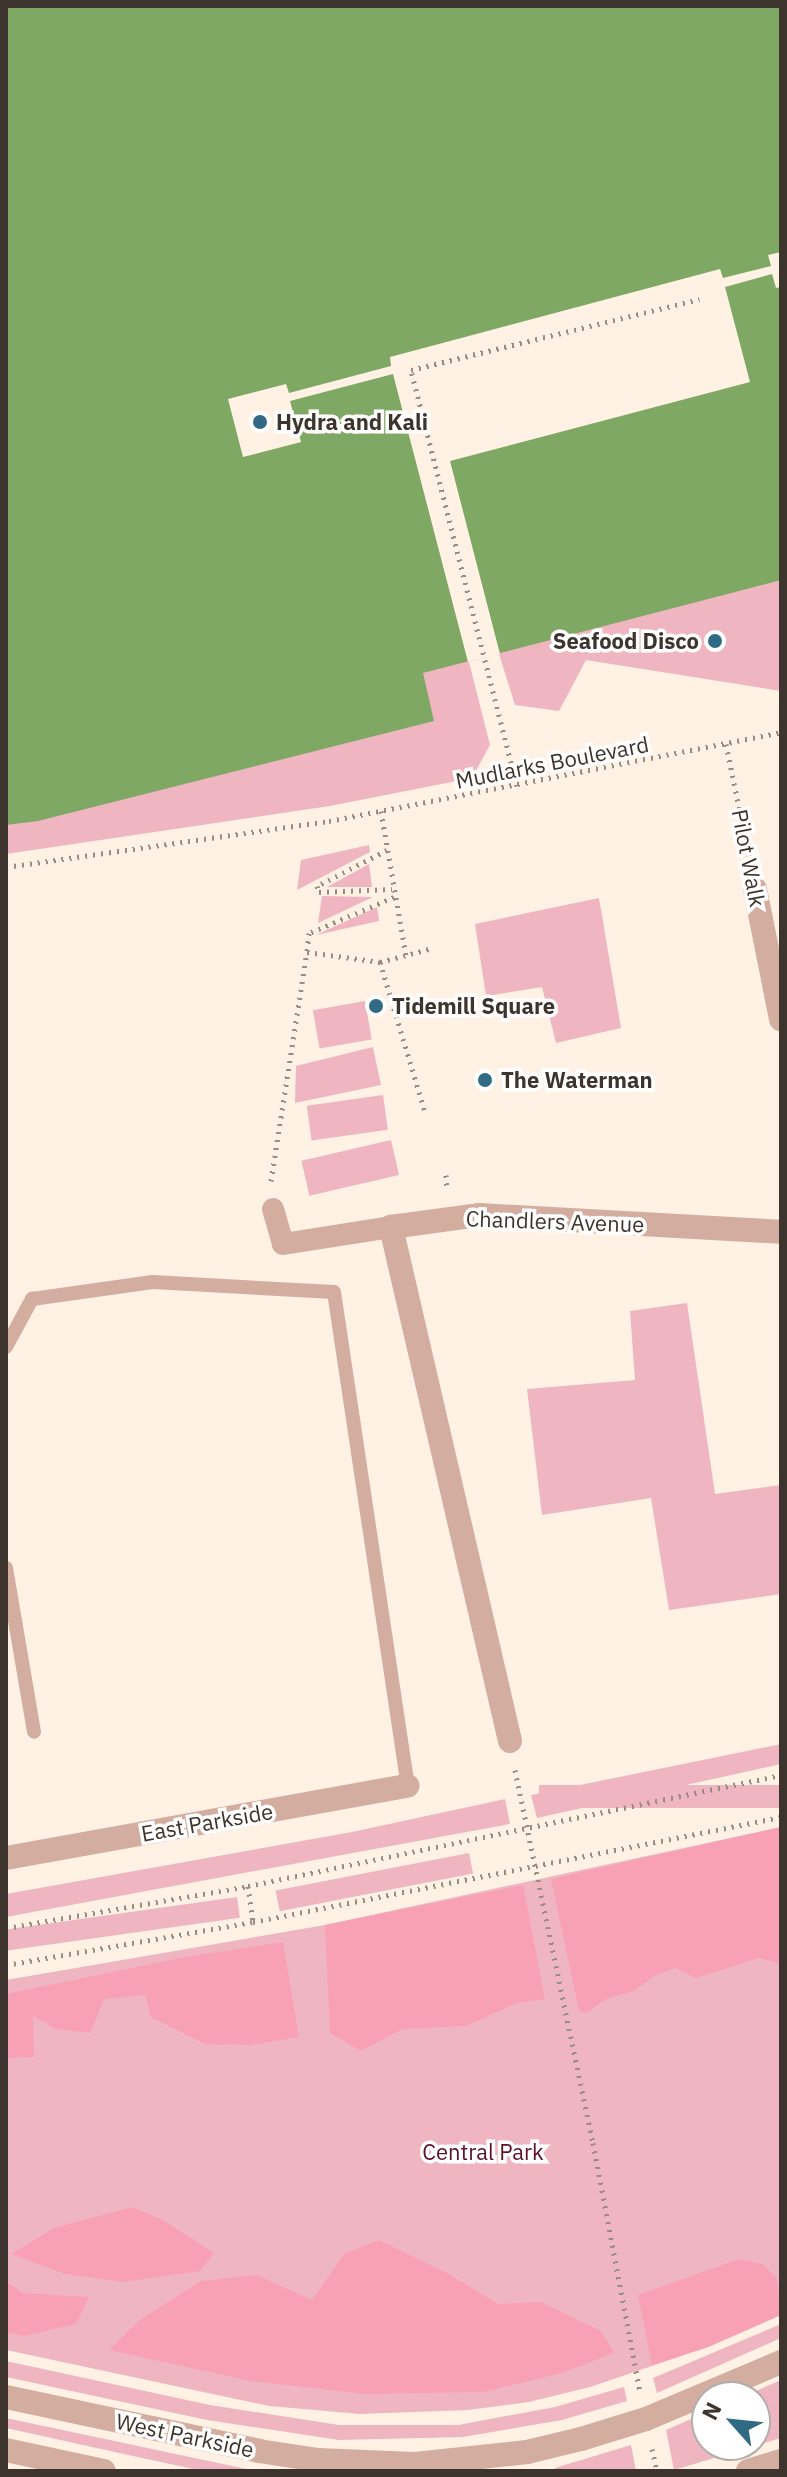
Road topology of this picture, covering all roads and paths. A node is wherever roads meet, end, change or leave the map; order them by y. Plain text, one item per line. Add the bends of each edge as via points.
1 (699, 299) dead end
2 (781, 732) edge
3 (726, 744) junction
4 (517, 786) junction
5 (381, 811) junction
6 (387, 850) junction
7 (6, 867) edge
8 (392, 889) junction
9 (755, 889) joint
10 (394, 897) junction
11 (429, 949) dead end
12 (307, 952) junction
13 (406, 955) junction
14 (380, 962) junction
15 (781, 1019) edge
16 (425, 1112) dead end
17 (273, 1209) joint
18 (391, 1227) junction
19 (781, 1232) edge
20 (6, 1347) edge
21 (6, 1568) edge
22 (34, 1732) dead end
23 (512, 1753) joint
24 (781, 1775) edge
25 (408, 1786) joint
26 (781, 1817) edge
27 (528, 1830) junction
28 (6, 1858) edge
29 (535, 1867) junction
30 (248, 1886) junction
31 (253, 1922) junction
32 (6, 1928) edge
33 (6, 1965) edge
34 (781, 2362) edge
35 (6, 2397) edge
36 (642, 2400) dead end
37 (650, 2436) dead end
38 (6, 2450) edge
39 (781, 2461) edge
40 (524, 2462) edge
41 (104, 2471) edge
42 (657, 2471) edge
43 (748, 2471) edge

1 - 4 path via 411,370
2 - 3 path, Mudlarks Boulevard
3 - 4 path, Mudlarks Boulevard
3 - 9 path, Pilot Walk
4 - 5 path, Mudlarks Boulevard
5 - 6 path
5 - 7 path, Mudlarks Boulevard
6 - 8 path
6 - 8 path via 317,886 319,892
8 - 10 path
9 - 15 street, Pilot Walk
10 - 12 path via 309,933
10 - 13 path
11 - 13 path
12 - 14 path
12 - 17 path via 269,1196
13 - 14 path
14 - 16 path
17 - 18 street, Chandlers Avenue via 283,1244
18 - 19 street, Chandlers Avenue via 480,1215
18 - 23 street
20 - 25 lane via 32,1299 153,1282 334,1292
21 - 22 lane
23 - 27 path
24 - 27 path
25 - 28 street, East Parkside
26 - 29 path
27 - 29 path
27 - 30 path
29 - 31 path
29 - 36 path
30 - 31 path
30 - 32 path
31 - 33 path
34 - 40 street, West Parkside via 646,2419
35 - 40 street, West Parkside via 318,2460
37 - 42 path
38 - 41 street
39 - 43 street

